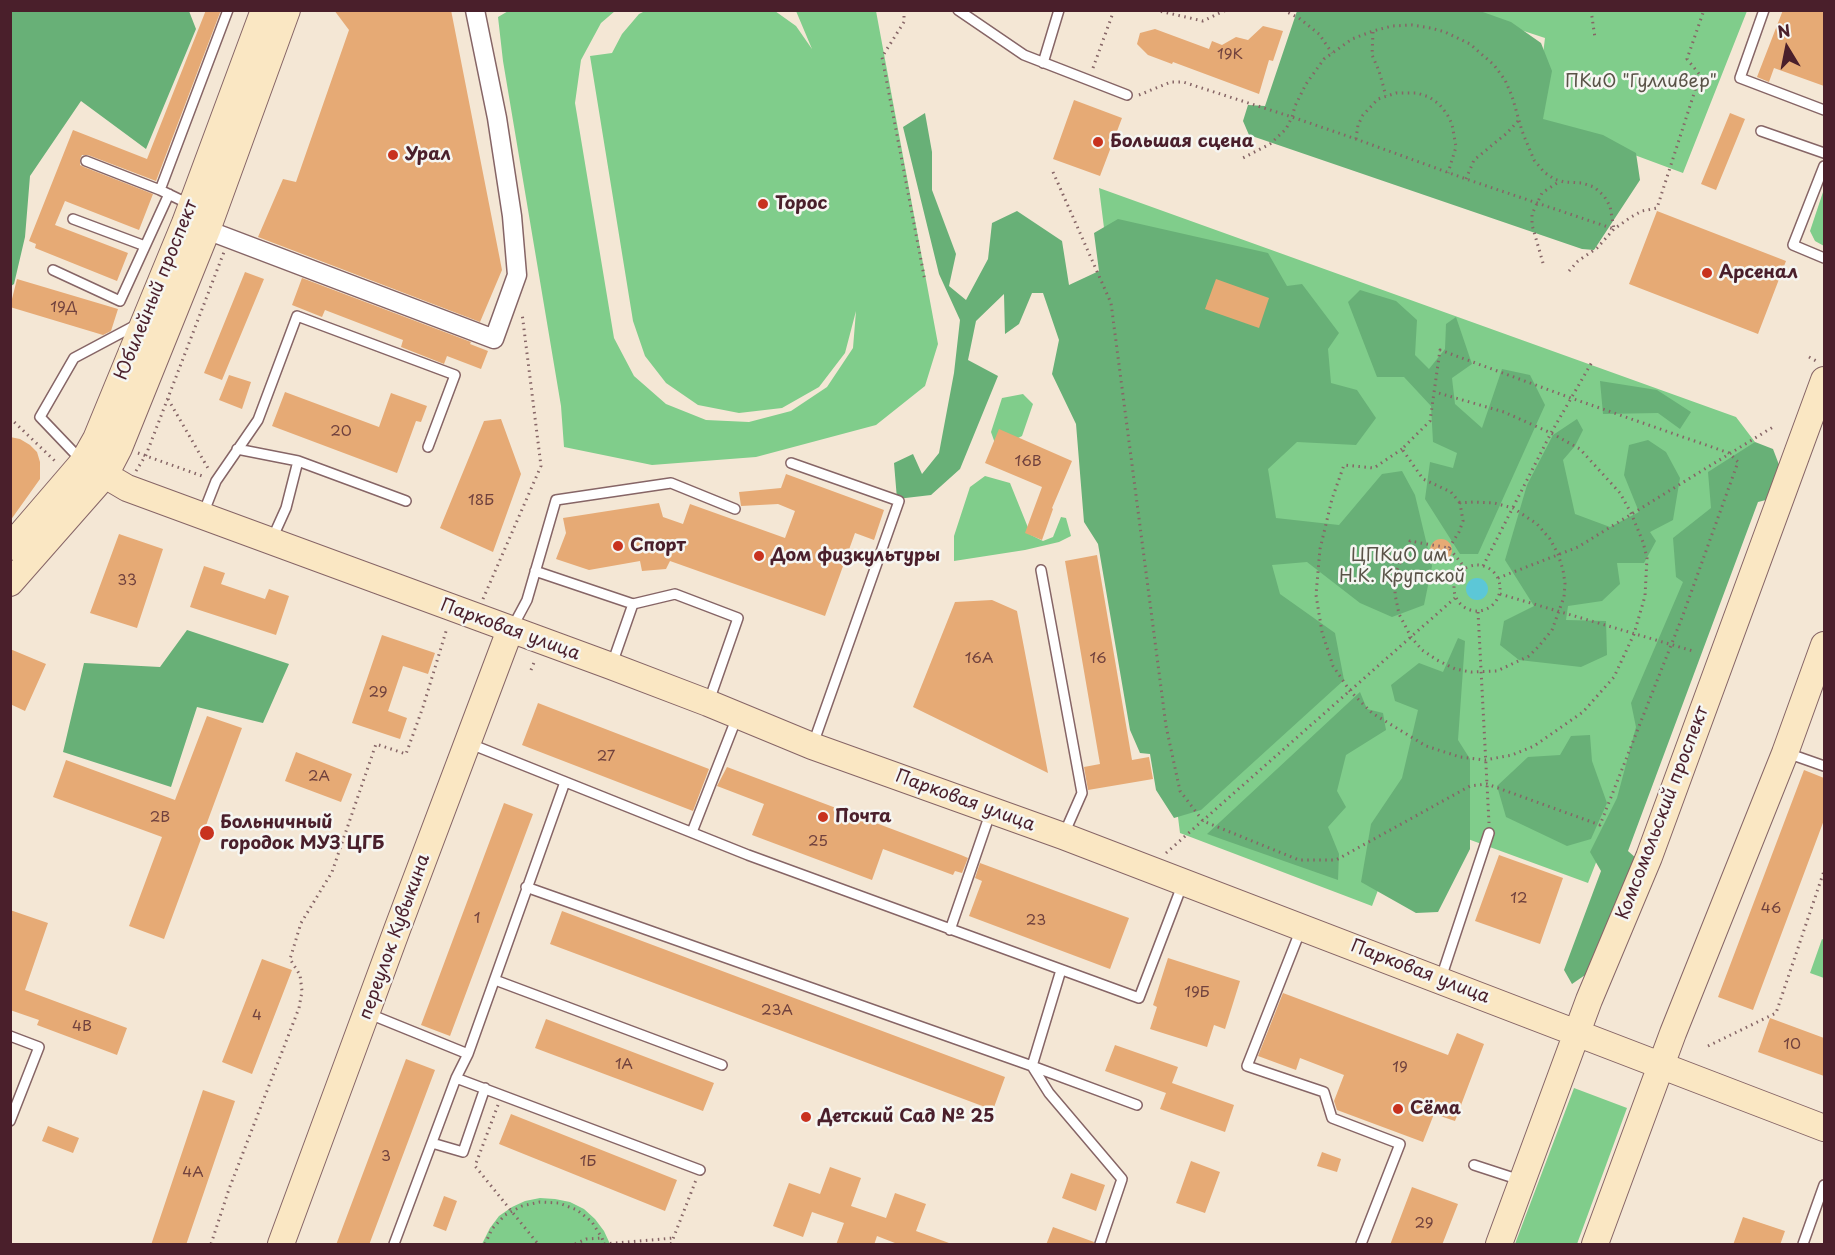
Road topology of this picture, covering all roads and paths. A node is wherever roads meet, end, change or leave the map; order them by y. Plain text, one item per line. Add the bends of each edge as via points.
1 (228, 10) edge
2 (264, 10) edge
3 (287, 10) edge
4 (475, 10) edge
5 (904, 10) edge
6 (958, 10) edge
7 (1059, 10) edge
8 (1114, 10) edge
9 (1155, 10) edge
10 (1227, 10) edge
11 (1283, 10) edge
12 (1591, 10) edge
13 (1704, 10) edge
14 (1764, 10) edge
15 (1373, 31) junction
16 (1595, 38) dead end
17 (1332, 53) junction
18 (1043, 63) junction
19 (1088, 81) junction
20 (1127, 95) joint
21 (1386, 96) junction
22 (1824, 110) edge
23 (1292, 117) junction
24 (1519, 120) junction
25 (1761, 131) dead end
26 (1356, 139) junction
27 (1824, 153) edge
28 (1241, 159) dead end
29 (86, 161) dead end
30 (1824, 166) edge
31 (1053, 172) dead end
32 (1448, 173) junction
33 (1466, 180) junction
34 (1560, 181) junction
35 (165, 192) junction
36 (1536, 204) junction
37 (192, 206) junction
38 (73, 219) dead end
39 (1614, 229) junction
40 (218, 235) junction
41 (145, 246) junction
42 (1824, 258) edge
43 (1543, 263) dead end
44 (53, 270) dead end
45 (1569, 271) dead end
46 (925, 281) dead end
47 (522, 309) dead end
48 (146, 320) junction
49 (1592, 362) dead end
50 (1824, 380) edge
51 (1435, 392) junction
52 (1571, 398) junction
53 (168, 399) junction
54 (10, 418) edge
55 (1773, 427) dead end
56 (1551, 433) junction
57 (428, 447) dead end
58 (119, 448) junction
59 (237, 449) junction
60 (1402, 449) junction
61 (1729, 453) junction
62 (146, 455) junction
63 (298, 460) junction
64 (791, 463) dead end
65 (86, 471) junction
66 (216, 481) junction
67 (127, 488) junction
68 (406, 501) dead end
69 (1460, 503) junction
70 (1513, 508) junction
71 (735, 509) dead end
72 (1631, 513) junction
73 (202, 516) junction
74 (271, 540) junction
75 (10, 547) edge
76 (1449, 548) junction
77 (1558, 554) junction
78 (1484, 566) junction
79 (1466, 569) junction
80 (1041, 570) dead end
81 (535, 571) junction
82 (1498, 578) junction
83 (10, 583) edge
84 (488, 584) dead end
85 (1500, 594) junction
86 (1455, 598) junction
87 (633, 604) junction
88 (1478, 612) junction
89 (1560, 613) junction
90 (448, 626) dead end
91 (510, 630) junction
92 (1634, 634) junction
93 (1411, 637) junction
94 (1672, 644) junction
95 (1824, 645) edge
96 (1693, 651) dead end
97 (611, 666) junction
98 (1481, 673) junction
99 (1350, 691) junction
100 (708, 703) junction
101 (738, 715) junction
102 (468, 743) junction
103 (812, 746) junction
104 (1785, 753) junction
105 (1485, 760) junction
106 (1824, 766) edge
107 (565, 782) junction
108 (1487, 784) junction
109 (990, 811) junction
110 (1203, 820) junction
111 (692, 832) junction
112 (1489, 833) joint
113 (1062, 836) junction
114 (1153, 870) junction
115 (1824, 871) edge
116 (1184, 882) junction
117 (526, 887) junction
118 (1302, 926) junction
119 (950, 930) junction
120 (1061, 970) junction
121 (495, 980) junction
122 (1440, 980) junction
123 (367, 1013) junction
124 (1577, 1032) junction
125 (10, 1036) edge
126 (1708, 1046) dead end
127 (468, 1054) junction
128 (722, 1065) dead end
129 (1661, 1065) junction
130 (1032, 1066) junction
131 (456, 1078) junction
132 (484, 1088) junction
133 (501, 1095) junction
134 (1137, 1105) dead end
135 (10, 1121) edge
136 (1824, 1128) edge
137 (432, 1143) junction
138 (1474, 1165) dead end
139 (700, 1170) joint
140 (1522, 1180) junction
141 (1824, 1185) edge
142 (513, 1211) junction
143 (602, 1238) junction
144 (674, 1238) junction
145 (604, 1244) edge
146 (211, 1245) edge
147 (281, 1245) edge
148 (394, 1245) edge
149 (485, 1245) edge
150 (538, 1245) edge
151 (575, 1245) edge
152 (671, 1245) edge
153 (1100, 1245) edge
154 (1361, 1245) edge
155 (1498, 1245) edge
156 (1595, 1245) edge
157 (1803, 1245) edge

1 - 35 lane
2 - 37 main road, Юбилейный проспект
3 - 40 main road, Юбилейный проспект
4 - 40 street via 497,118 517,275 494,339
5 - 46 path via 904,22 882,57
6 - 18 lane via 1024,55
7 - 18 lane
8 - 19 path
9 - 10 path via 1203,21
11 - 17 path via 1319,34
12 - 16 path
13 - 39 path via 1687,59 1700,75 1657,208 1636,214
14 - 22 lane via 1740,78
15 - 17 path
15 - 21 path via 1371,55
15 - 24 path via 1412,25 1453,35 1470,44 1505,80
17 - 23 path via 1306,84
18 - 19 lane
19 - 20 lane
20 - 23 path via 1134,97 1171,82 1183,82
21 - 26 path via 1363,115
21 - 32 path via 1417,93 1447,114 1456,147
23 - 26 path
23 - 28 path via 1270,144
24 - 33 path via 1474,160
24 - 34 path via 1534,160 1544,172
25 - 27 lane
26 - 32 path
29 - 35 lane
30 - 42 lane via 1793,245
31 - 110 path via 1111,303 1166,726 1180,791
32 - 33 path
33 - 36 path
34 - 36 path via 1542,193
34 - 39 path via 1594,187 1610,206
35 - 37 lane
35 - 41 lane
36 - 39 path
36 - 43 path via 1532,225
37 - 48 main road, Юбилейный проспект
38 - 41 lane
39 - 45 path
40 - 53 path
40 - 58 main road, Юбилейный проспект
41 - 44 lane via 120,301
47 - 84 path via 541,466
48 - 65 main road, Юбилейный проспект
48 - 65 lane via 74,358 40,417
49 - 52 path
50 - 124 main road, Комсомольский проспект via 1648,857
51 - 52 path via 1440,350
51 - 56 path via 1504,412
51 - 60 path via 1430,422
52 - 56 path
52 - 61 path
53 - 62 path
53 - 66 path
54 - 65 path
55 - 61 path
56 - 70 path
56 - 72 path via 1580,449 1620,493
57 - 59 lane via 455,375 297,316 258,420
58 - 62 path
58 - 65 main road, Юбилейный проспект
59 - 63 lane
59 - 66 lane
60 - 69 path via 1423,479 1451,492
60 - 99 path via 1374,468 1344,465 1320,549 1316,595 1322,632 1333,666
61 - 72 path
61 - 94 path via 1738,462
62 - 66 path
62 - 67 path
63 - 68 lane
63 - 74 lane via 286,508
64 - 103 lane via 898,501
65 - 67 main road, Парковая улица
65 - 75 main road, Юбилейный проспект
65 - 83 main road
66 - 73 lane
67 - 73 main road, Парковая улица
69 - 70 path via 1473,501
69 - 76 path via 1463,521
70 - 77 path via 1537,524
70 - 78 path
71 - 81 lane via 671,483 556,500
72 - 77 path via 1578,547
72 - 92 path via 1647,558 1645,596
73 - 74 main road, Парковая улица
74 - 91 main road, Парковая улица
76 - 79 path
76 - 93 path via 1410,541 1400,560 1395,594 1399,614
77 - 82 path
77 - 89 path via 1565,582
78 - 79 path via 1470,565
78 - 82 path
79 - 86 path via 1455,578
80 - 113 lane via 1082,793
81 - 87 lane
81 - 91 lane via 527,600
82 - 85 path
85 - 88 path via 1492,606
85 - 89 path
86 - 88 path via 1464,609
86 - 93 path
87 - 97 lane
87 - 100 lane via 675,594 738,618
88 - 98 path
89 - 92 path
89 - 98 path via 1552,630 1528,656 1504,668
90 - 146 path via 406,754 376,744 332,872 301,923 290,959 300,975 298,1008
91 - 97 main road, Парковая улица
91 - 102 main road, переулок Кувыкина
92 - 94 path
92 - 105 path via 1614,677 1583,712 1534,746
93 - 98 path via 1437,660 1455,669
93 - 99 path
94 - 96 path
94 - 108 path via 1600,825
95 - 104 main road
97 - 100 main road, Парковая улица
98 - 105 path
99 - 105 path via 1372,712 1426,746
99 - 110 path
100 - 101 main road, Парковая улица
101 - 103 main road, Парковая улица
101 - 111 lane
102 - 107 lane
102 - 123 main road, переулок Кувыкина
103 - 109 main road, Парковая улица
104 - 106 lane
104 - 129 main road
105 - 108 path
107 - 111 lane
107 - 117 lane
108 - 110 path via 1470,786 1336,860 1299,860
108 - 112 path
109 - 113 main road, Парковая улица
109 - 119 lane
110 - 114 path via 1160,858
111 - 119 lane
112 - 122 lane
113 - 114 main road, Парковая улица
114 - 116 main road, Парковая улица
115 - 126 path via 1776,1013
116 - 118 main road, Парковая улица
116 - 120 lane via 1140,998
117 - 121 lane
117 - 130 lane
118 - 122 main road, Парковая улица
118 - 154 lane via 1247,1066 1324,1092 1332,1118 1400,1144
119 - 120 lane
120 - 130 lane
121 - 127 lane
121 - 128 lane
122 - 124 main road, Парковая улица
123 - 127 lane
123 - 147 main road, переулок Кувыкина
124 - 129 main road, Парковая улица
124 - 140 main road, Комсомольский проспект
125 - 135 lane via 39,1047
127 - 131 lane
129 - 136 main road, Парковая улица
129 - 156 main road
130 - 134 lane
130 - 153 lane via 1049,1093 1122,1179
131 - 132 lane
131 - 137 lane
132 - 133 lane
132 - 137 lane via 463,1152
133 - 139 lane
133 - 142 path via 475,1166
137 - 148 lane
138 - 140 lane
139 - 144 path
140 - 155 main road, Комсомольский проспект
141 - 157 lane
142 - 143 path via 540,1202 559,1203 592,1222
142 - 149 path via 492,1229
142 - 150 path
143 - 145 path
143 - 151 path via 586,1239
144 - 145 path
144 - 152 path

